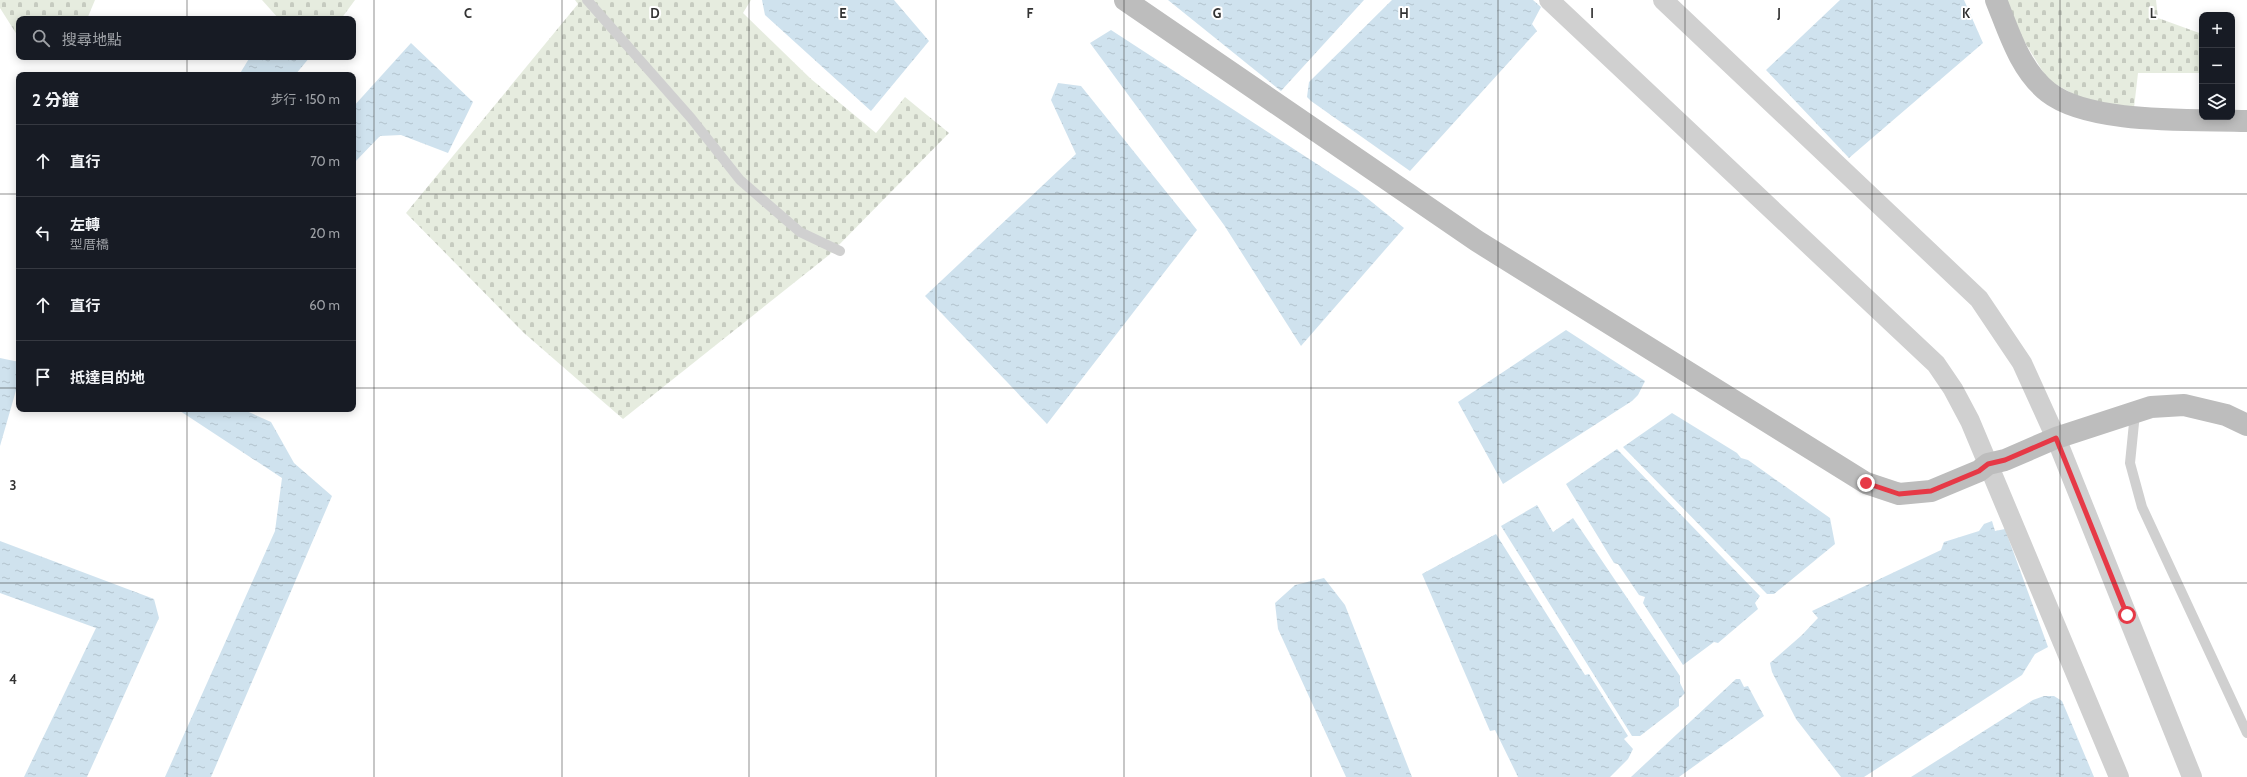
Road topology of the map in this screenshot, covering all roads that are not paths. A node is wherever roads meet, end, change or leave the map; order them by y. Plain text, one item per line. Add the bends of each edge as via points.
1 (587, 0) edge
2 (1125, 0) edge
3 (1549, 0) edge
4 (1664, 0) edge
5 (1996, 0) edge
6 (2247, 121) edge
7 (840, 251) dead end
8 (2135, 413) junction
9 (2247, 425) edge
10 (2052, 440) junction
11 (1997, 462) junction
12 (2247, 733) edge
13 (2119, 777) edge
14 (2192, 777) edge

1 - 7 lane via 691,118 740,180 800,232
2 - 11 street via 1477,241 1866,483 1899,494 1931,491
3 - 11 street via 1936,364 1954,389
4 - 10 street via 1979,299 2022,363
5 - 6 street via 2018,53 2034,78 2048,92 2066,101 2116,116
8 - 9 street via 2151,407 2184,405 2226,415
8 - 10 street
8 - 12 lane via 2130,463 2142,507
10 - 11 street
10 - 14 street
11 - 13 street

